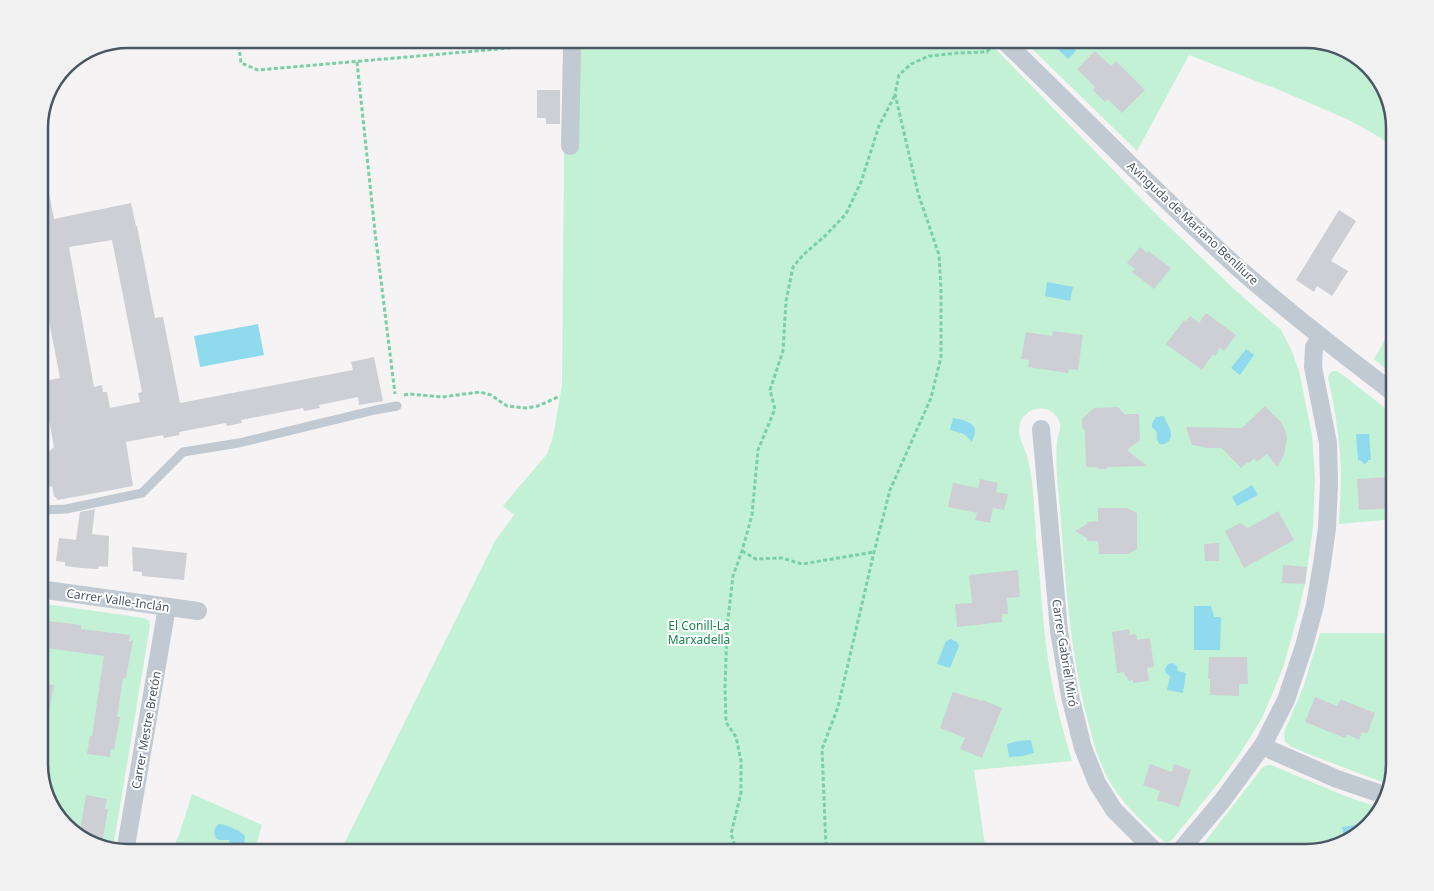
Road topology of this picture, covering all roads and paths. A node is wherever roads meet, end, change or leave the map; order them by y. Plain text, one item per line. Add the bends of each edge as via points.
1 (240, 48) edge
2 (501, 48) edge
3 (572, 48) edge
4 (991, 48) edge
5 (1004, 48) edge
6 (357, 62) junction
7 (895, 94) junction
8 (570, 146) dead end
9 (1321, 337) junction
10 (1386, 387) edge
11 (558, 397) dead end
12 (397, 406) dead end
13 (1041, 429) dead end
14 (48, 510) edge
15 (742, 551) junction
16 (874, 552) junction
17 (48, 590) edge
18 (167, 607) junction
19 (198, 611) dead end
20 (1263, 745) junction
21 (1380, 794) edge
22 (126, 844) edge
23 (734, 844) edge
24 (826, 844) edge
25 (1148, 844) edge
26 (1186, 844) edge

1 - 6 path via 242,63 258,70
2 - 6 path
3 - 8 street
4 - 7 path via 987,52 929,56 911,64 899,75
5 - 9 street, Avinguda de Mariano Benlliure via 1237,266
6 - 11 path via 396,397 410,394 442,397 480,392 508,406 526,408
7 - 15 path via 878,126 861,182 846,214 793,267 786,301 783,351 770,390 776,409 758,450 752,515
7 - 16 path via 918,193 939,255 941,357 931,398 890,490
9 - 10 street, Avinguda de Mariano Benlliure
9 - 20 street via 1314,347 1313,367 1328,443 1327,528 1322,564 1304,646 1286,700
12 - 14 lane via 239,443 182,452 142,493
13 - 25 street, Carrer Gabriel Miró via 1059,631 1083,748 1097,783 1114,810
15 - 16 path via 756,559 782,558 802,564
15 - 23 path via 733,576 725,687 726,722 736,737 741,761 741,793 731,834
16 - 24 path via 838,706 822,749
17 - 18 street, Carrer Valle-Inclán
18 - 19 street, Carrer Valle-Inclán
18 - 22 street, Carrer Mestre Bretón
20 - 21 street via 1337,779
20 - 26 street

